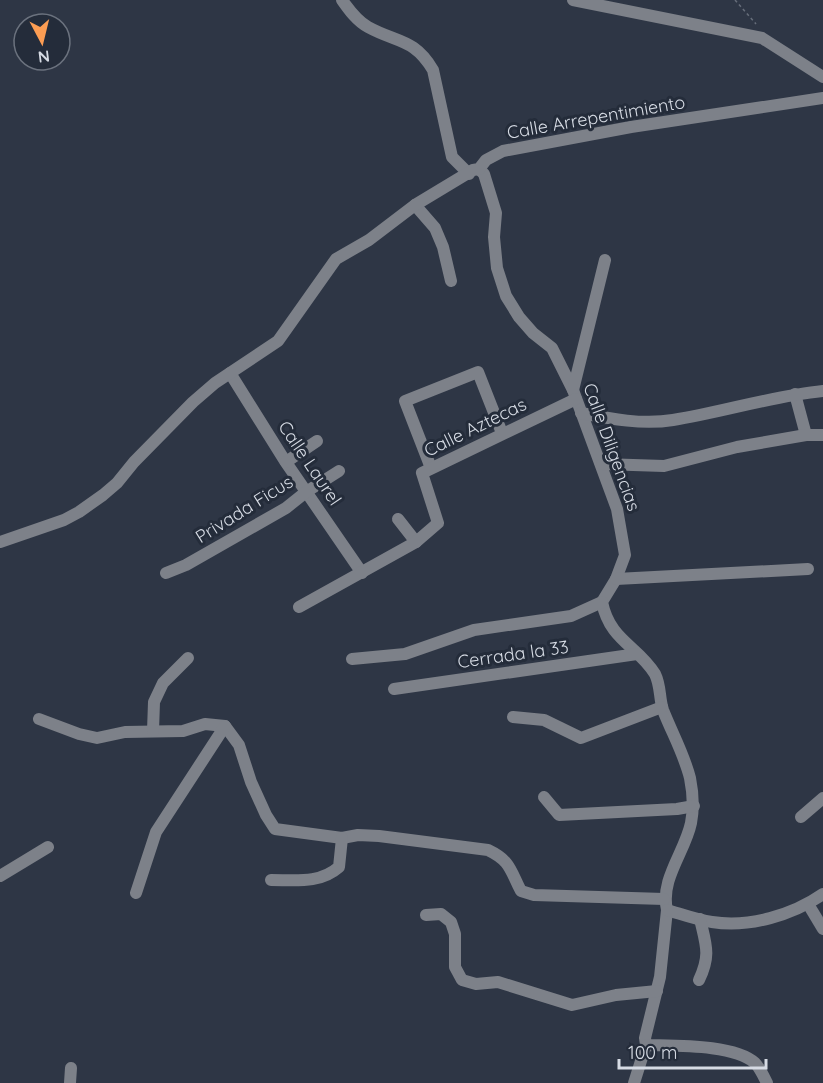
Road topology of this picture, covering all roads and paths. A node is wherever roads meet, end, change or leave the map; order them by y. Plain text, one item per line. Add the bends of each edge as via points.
1 (342, 0) edge
2 (573, 0) edge
3 (823, 76) edge
4 (823, 98) edge
5 (474, 171) junction
6 (415, 205) junction
7 (605, 260) dead end
8 (451, 281) dead end
9 (230, 373) junction
10 (823, 391) edge
11 (575, 394) junction
12 (795, 394) junction
13 (581, 413) junction
14 (502, 433) junction
15 (806, 435) junction
16 (823, 435) edge
17 (317, 441) dead end
18 (286, 462) junction
19 (602, 464) junction
20 (431, 468) junction
21 (339, 471) dead end
22 (306, 492) junction
23 (398, 519) dead end
24 (0, 542) edge
25 (416, 542) junction
26 (808, 569) dead end
27 (165, 573) dead end
28 (362, 573) junction
29 (616, 579) junction
30 (602, 602) junction
31 (299, 607) dead end
32 (637, 654) junction
33 (188, 658) dead end
34 (352, 659) dead end
35 (394, 689) dead end
36 (662, 707) junction
37 (513, 717) dead end
38 (39, 718) dead end
39 (225, 726) junction
40 (153, 731) junction
41 (544, 797) dead end
42 (823, 798) edge
43 (693, 806) junction
44 (801, 817) dead end
45 (342, 838) junction
46 (48, 848) dead end
47 (0, 876) edge
48 (270, 880) dead end
49 (136, 893) dead end
50 (823, 894) edge
51 (665, 904) junction
52 (808, 904) junction
53 (426, 915) dead end
54 (700, 919) junction
55 (823, 929) edge
56 (699, 980) dead end
57 (657, 991) junction
58 (646, 1045) junction
59 (71, 1068) dead end
60 (70, 1083) edge
61 (634, 1083) edge
62 (767, 1083) edge

1 - 5 street, Calle Diligencias via 366,26 401,39 428,62 452,157
2 - 3 street via 762,38
4 - 5 street, Calle Arrepentimiento via 503,151
5 - 6 street, Calle Arrepentimiento
5 - 11 street, Calle Diligencias via 484,174 496,213 496,268 506,296 533,333 552,348
6 - 8 street via 435,228
6 - 9 street, Calle Arrepentimiento via 336,259 278,341
7 - 11 street
9 - 18 street, Calle Laurel
9 - 24 street, Calle Arrepentimiento via 172,422 117,483 79,512
10 - 12 street
11 - 13 street, Calle Diligencias
11 - 14 street, Calle Aztecas
12 - 13 street via 671,421 618,421
12 - 15 street
13 - 19 street, Calle Diligencias
14 - 20 street, Calle Aztecas
14 - 20 street via 478,372 405,401
15 - 16 street
15 - 19 street via 664,466
17 - 18 street
18 - 22 street, Calle Laurel
19 - 29 street, Calle Diligencias via 623,532 625,555
20 - 25 street, Calle Aztecas via 422,473 438,523
21 - 22 street, Privada Ficus
22 - 27 street, Privada Ficus via 229,542
22 - 28 street, Calle Laurel
23 - 25 street
25 - 28 street, Calle Aztecas
26 - 29 street
28 - 31 street, Calle Aztecas
29 - 30 street, Calle Diligencias
30 - 32 street via 611,627
30 - 34 street via 571,616 474,630 405,654
32 - 35 street, Cerrada la 33
32 - 36 street via 656,677
33 - 40 street via 163,683 154,702
36 - 37 street via 581,738 544,720
36 - 43 street via 682,753
38 - 40 street via 97,738
39 - 40 street via 205,724 183,731
39 - 45 street via 238,745 275,830
39 - 49 street via 156,832
41 - 43 street via 559,815
42 - 44 street
43 - 51 street via 691,825 668,882
45 - 48 street via 339,867 330,875 312,880
45 - 51 street via 379,836 488,850 509,865 521,891 534,895
46 - 47 street
50 - 52 street
51 - 54 street
51 - 57 street
52 - 54 street via 746,921
52 - 55 street
53 - 57 street via 441,914 451,922 455,968 462,980 476,984 498,982 572,1005
54 - 56 street via 707,964
57 - 58 street
58 - 61 street
58 - 62 street via 736,1053 755,1064
59 - 60 street

